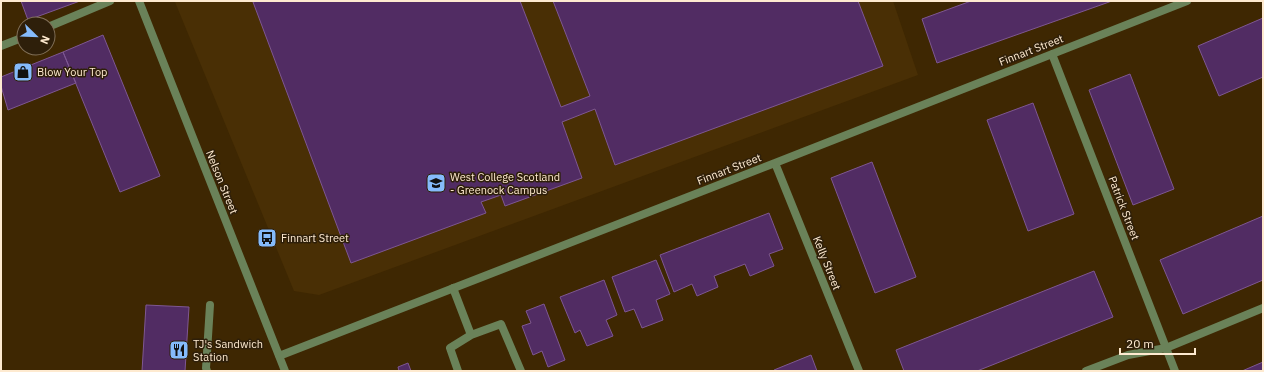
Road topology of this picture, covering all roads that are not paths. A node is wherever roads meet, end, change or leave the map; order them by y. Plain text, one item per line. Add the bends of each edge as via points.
1 (110, 1) edge
2 (139, 1) edge
3 (1186, 1) edge
4 (56, 24) edge
5 (16, 40) edge
6 (1, 46) edge
7 (1052, 54) junction
8 (775, 163) junction
9 (453, 288) junction
10 (210, 305) dead end
11 (1263, 308) edge
12 (471, 335) junction
13 (1166, 348) junction
14 (280, 356) junction
15 (283, 370) edge
16 (208, 371) edge
17 (458, 371) edge
18 (521, 371) edge
19 (859, 371) edge
20 (1086, 371) edge
21 (1175, 371) edge

1 - 4 street
2 - 14 street, Nelson Street
3 - 7 street, Finnart Street
5 - 6 street
7 - 8 street, Finnart Street
7 - 13 street, Patrick Street
8 - 9 street, Finnart Street
8 - 19 street, Kelly Street
9 - 12 street
9 - 14 street, Finnart Street
10 - 16 street via 206,368
11 - 13 street
12 - 17 street via 450,348
12 - 18 street via 501,324
13 - 20 street via 1128,355
13 - 21 street, Patrick Street
14 - 15 street, Nelson Street

